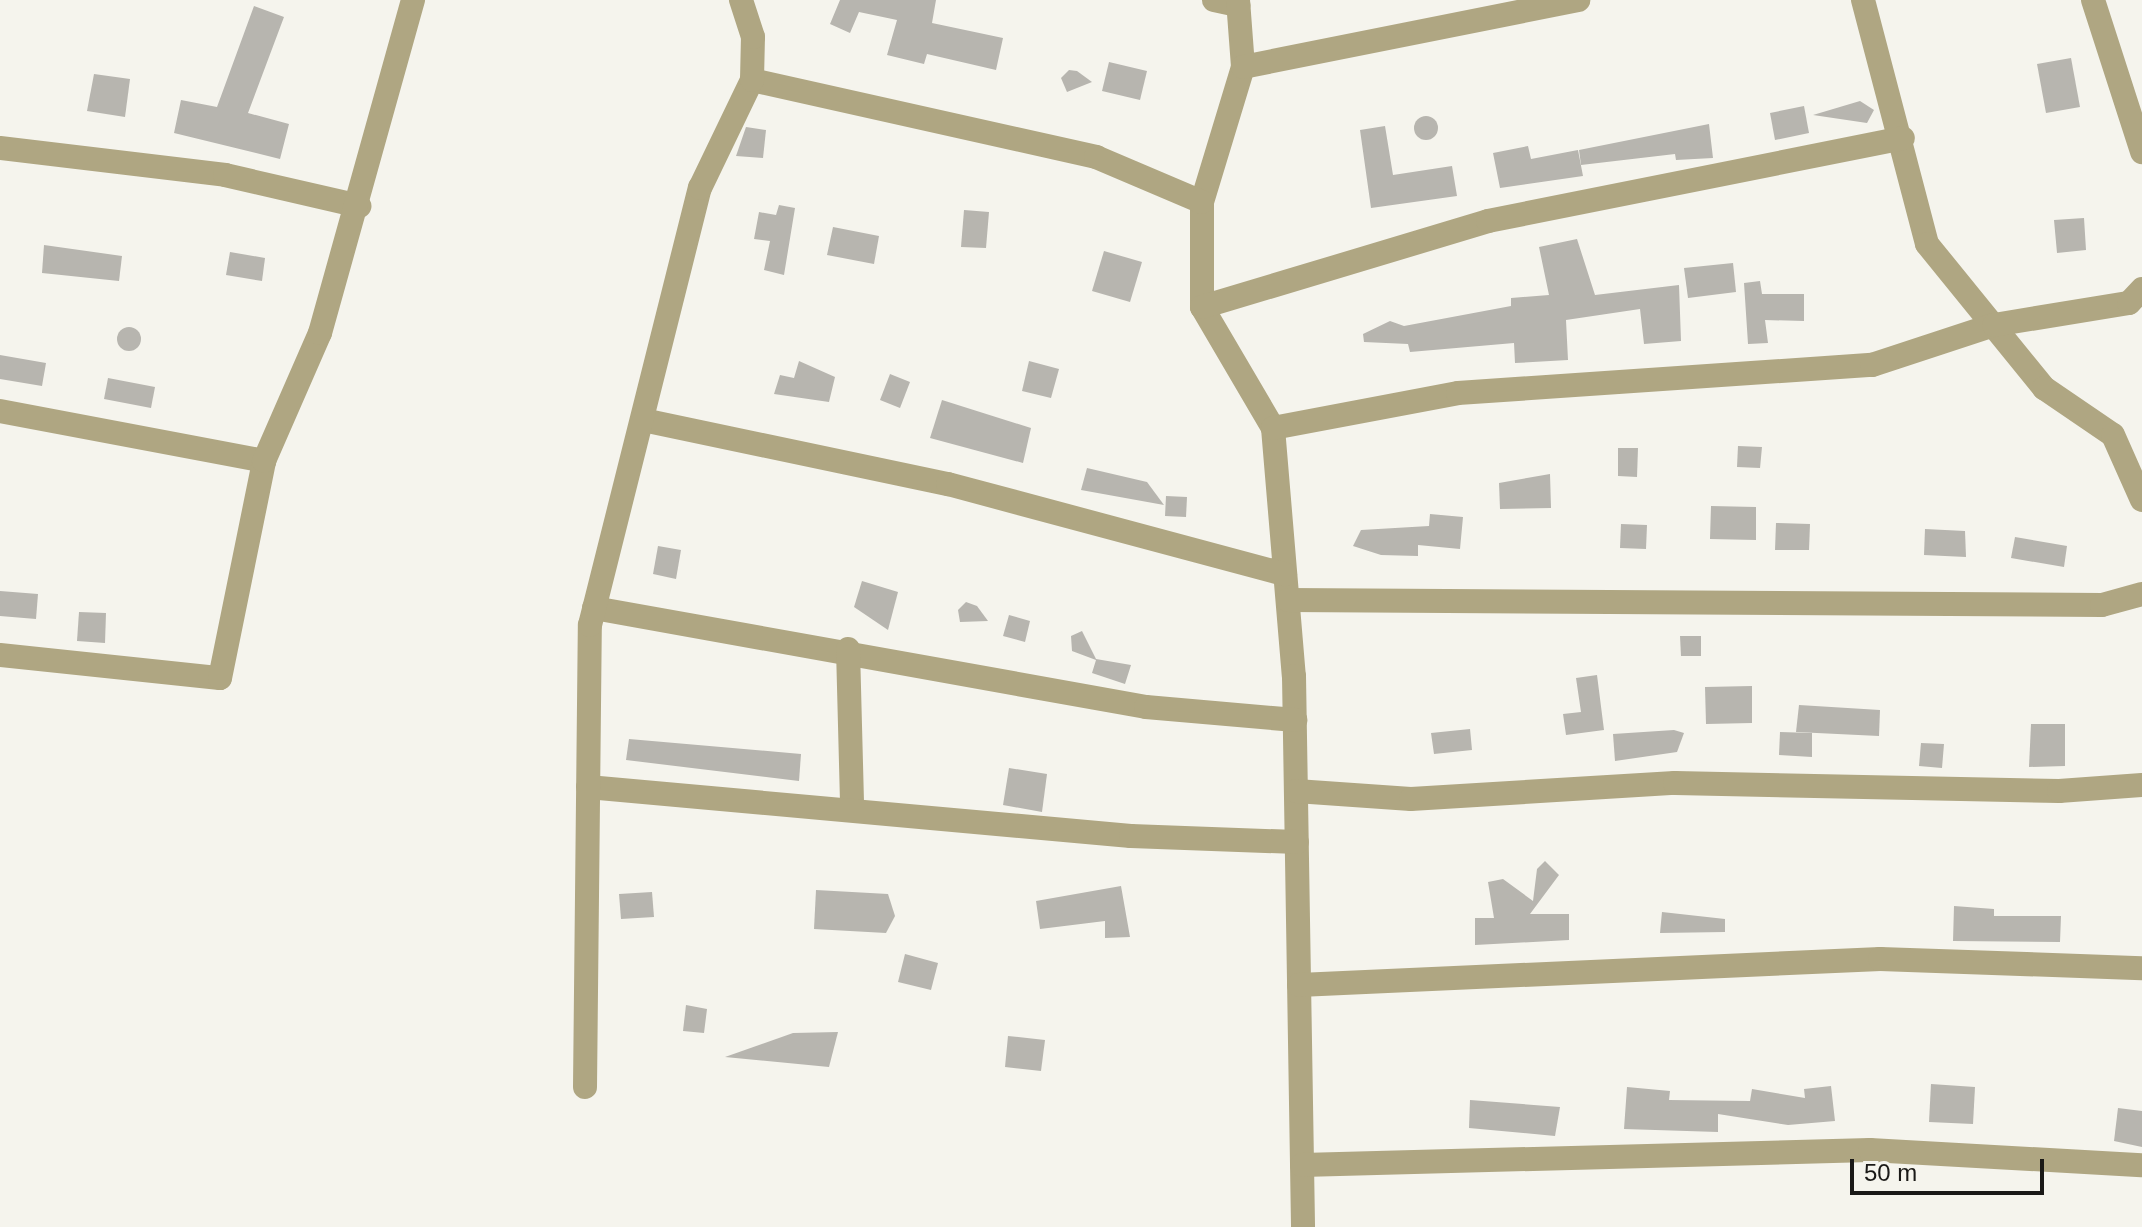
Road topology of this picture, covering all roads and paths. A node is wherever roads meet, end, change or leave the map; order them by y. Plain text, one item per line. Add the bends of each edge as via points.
1 (413, 0) edge
2 (741, 0) edge
3 (1578, 0) edge
4 (1863, 0) edge
5 (2093, 0) edge
6 (1230, 2) edge
7 (1243, 67) junction
8 (752, 80) junction
9 (2136, 113) edge
10 (1903, 138) junction
11 (0, 148) edge
12 (2142, 152) edge
13 (1202, 202) junction
14 (359, 206) junction
15 (2142, 289) edge
16 (1202, 307) junction
17 (1994, 325) junction
18 (0, 411) edge
19 (643, 420) junction
20 (1273, 428) junction
21 (264, 461) junction
22 (2142, 500) edge
23 (1285, 574) junction
24 (2142, 594) edge
25 (1288, 600) junction
26 (594, 608) junction
27 (848, 649) junction
28 (0, 655) edge
29 (1295, 720) junction
30 (2142, 785) edge
31 (588, 787) junction
32 (1296, 791) junction
33 (852, 807) junction
34 (1297, 842) junction
35 (2142, 968) edge
36 (1299, 985) junction
37 (585, 1087) dead end
38 (1302, 1165) junction
39 (2142, 1165) edge
40 (1303, 1227) edge

1 - 14 street
2 - 8 street via 753,37
3 - 7 street
4 - 10 street
5 - 9 street
6 - 7 street
7 - 13 street
8 - 13 street via 1096,157
8 - 19 street via 700,188
9 - 12 street
10 - 16 street via 1488,221
10 - 17 street via 1927,244
11 - 14 street via 225,175
13 - 16 street
14 - 21 street via 320,333
15 - 17 street via 2129,303
16 - 20 street
17 - 20 street via 1872,365 1458,393
17 - 22 street via 2044,388 2113,435
18 - 21 street
19 - 23 street via 948,484
19 - 26 street
20 - 23 street
21 - 28 street via 220,678
23 - 25 street
24 - 25 street via 2102,605
25 - 29 street
26 - 27 street
26 - 31 street
27 - 29 street via 1146,707
27 - 33 street
29 - 32 street
30 - 32 street via 2059,791 1675,783 1411,799
31 - 33 street
31 - 37 street
32 - 34 street
33 - 34 street via 1131,836
34 - 36 street
35 - 36 street via 1880,959
36 - 38 street
38 - 39 street via 1870,1150
38 - 40 street

